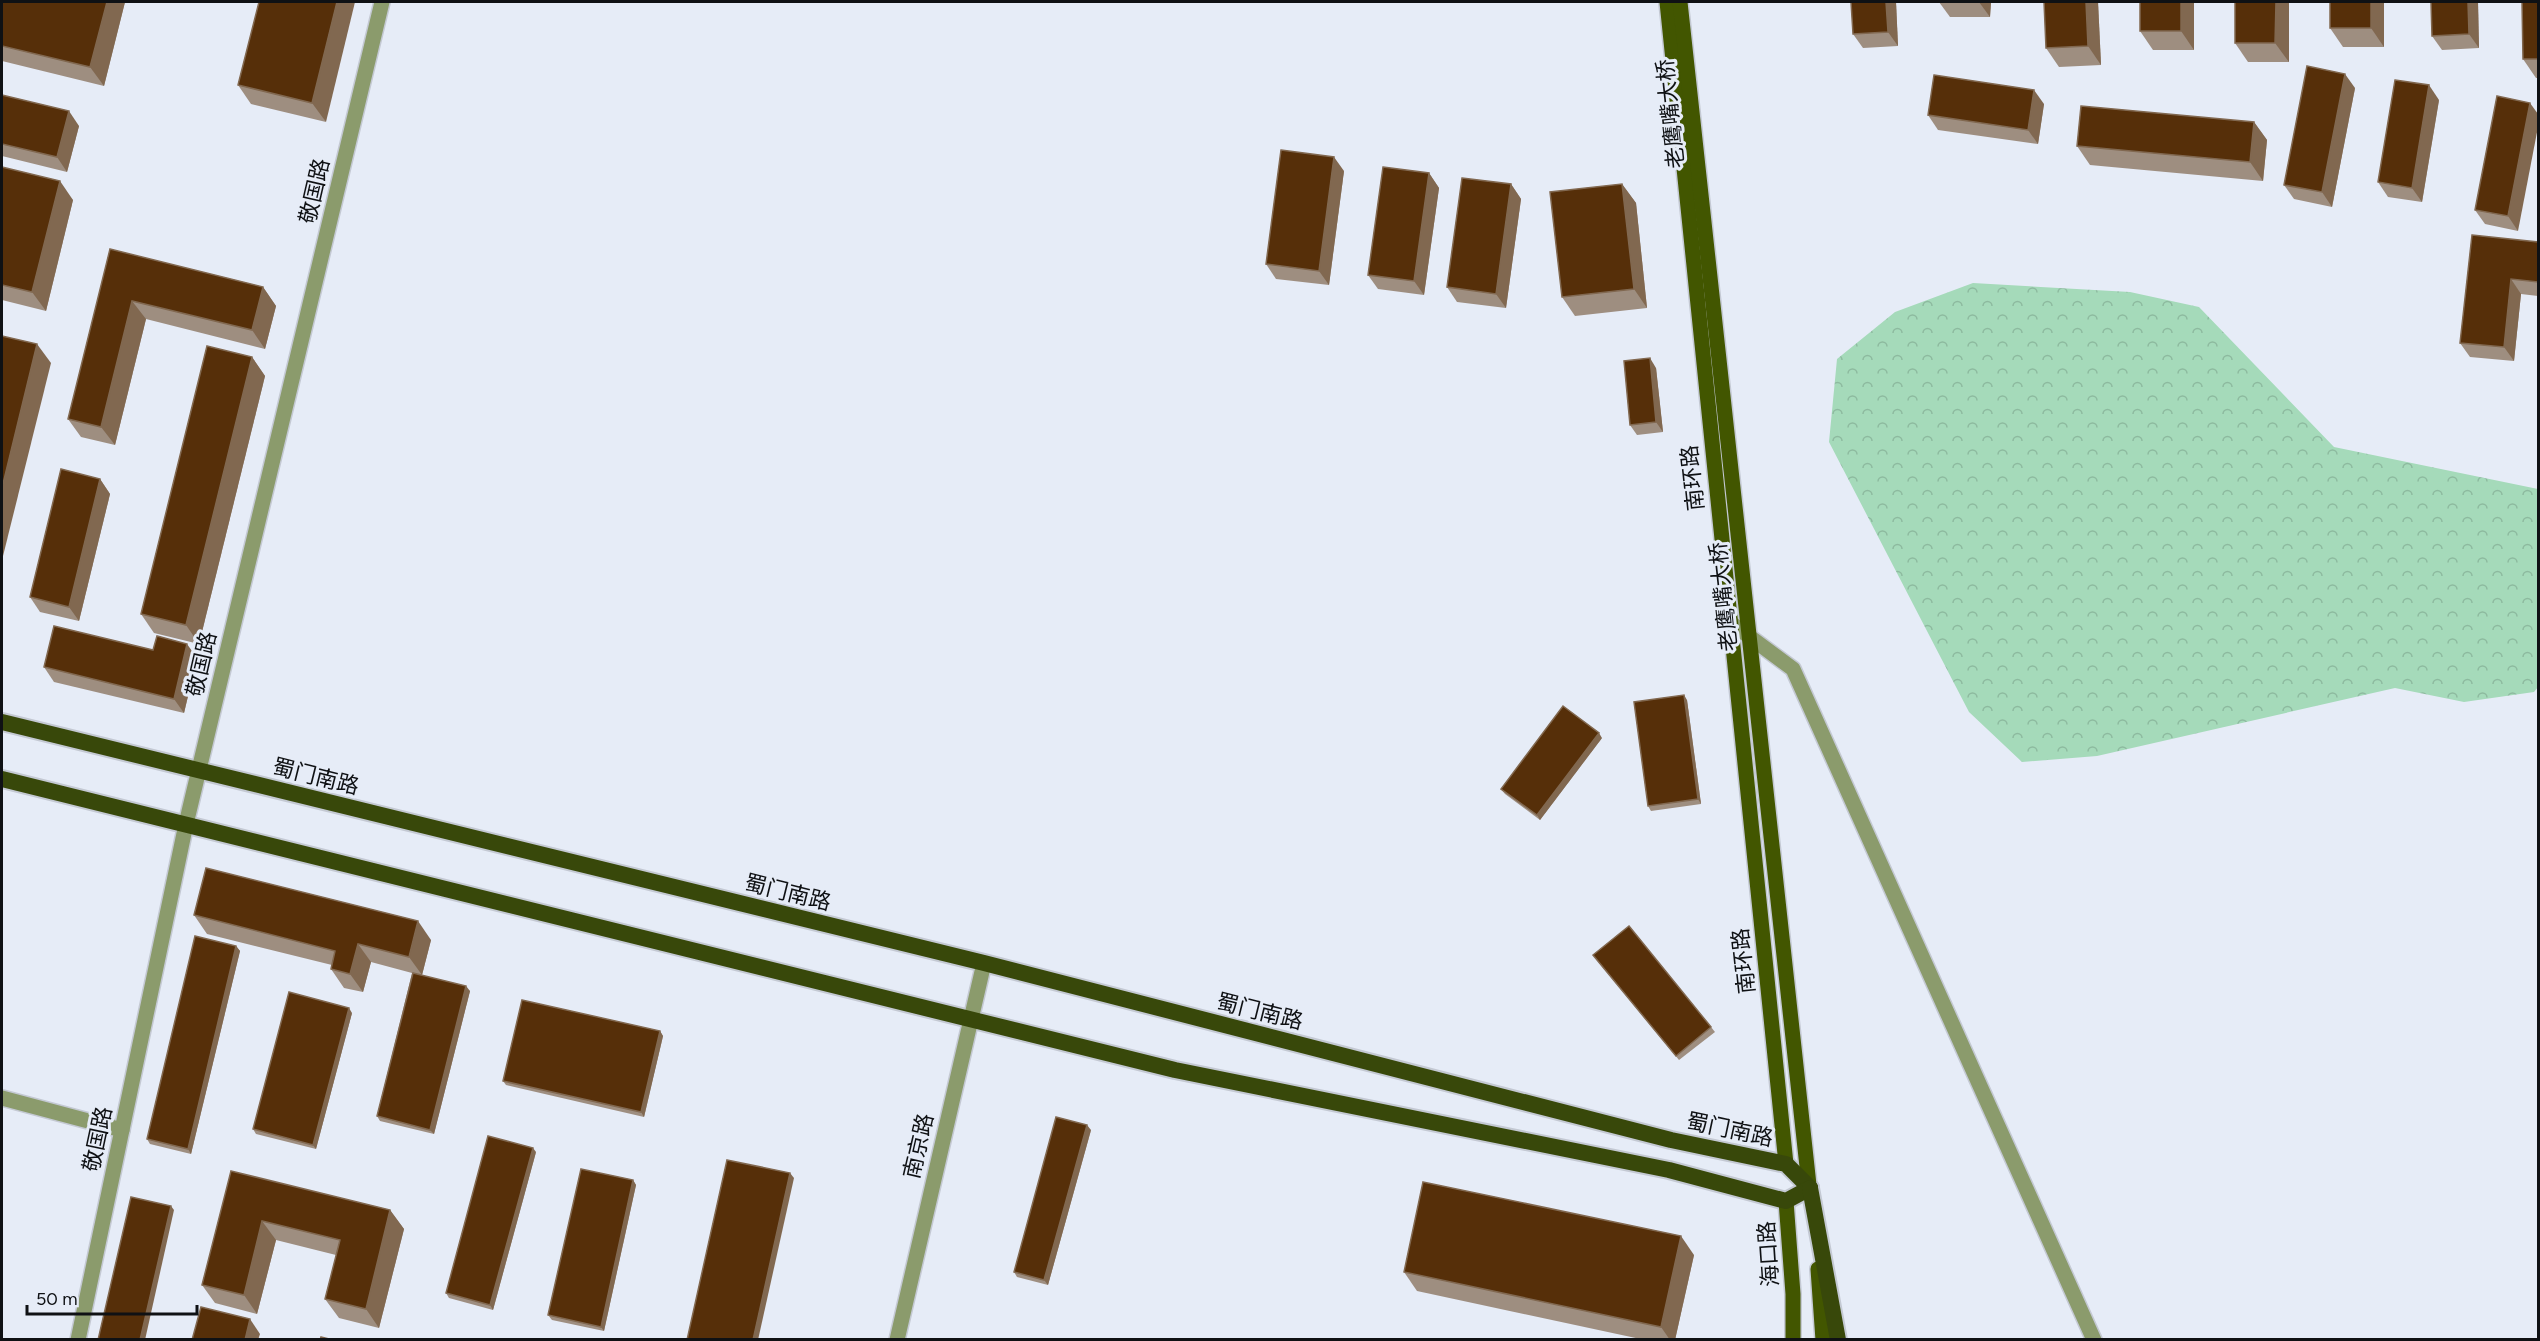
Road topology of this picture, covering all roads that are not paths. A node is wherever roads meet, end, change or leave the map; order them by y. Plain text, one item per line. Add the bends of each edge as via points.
1 (382, 2) edge
2 (1667, 2) edge
3 (1680, 2) edge
4 (1731, 623) junction
5 (1750, 637) junction
6 (2, 722) edge
7 (199, 770) junction
8 (2, 778) edge
9 (186, 824) junction
10 (984, 963) junction
11 (971, 1019) junction
12 (2, 1098) edge
13 (122, 1130) junction
14 (1786, 1164) junction
15 (1810, 1188) junction
16 (1786, 1201) junction
17 (78, 1340) edge
18 (897, 1340) edge
19 (1793, 1340) edge
20 (1823, 1340) edge
21 (1838, 1340) edge
22 (2094, 1340) edge

1 - 7 street, 敬国路
2 - 4 main road, 南环路
3 - 5 main road, 老鹰嘴大桥
4 - 5 street
4 - 14 main road, 南环路
5 - 15 main road, 老鹰嘴大桥
5 - 22 street via 1793,669
6 - 7 highway, 蜀门南路
7 - 9 street, 敬国路
7 - 10 highway, 蜀门南路
8 - 9 highway
9 - 11 highway
9 - 13 street, 敬国路
10 - 11 street, 南京路
10 - 14 highway, 蜀门南路 via 1660,1137
11 - 16 highway via 1175,1070 1669,1170
11 - 18 street, 南京路
12 - 13 street
13 - 17 street, 敬国路
14 - 15 highway, 蜀门南路
14 - 16 highway, 海口路
15 - 16 highway
15 - 20 main road
15 - 21 highway
16 - 19 main road, 海口路

